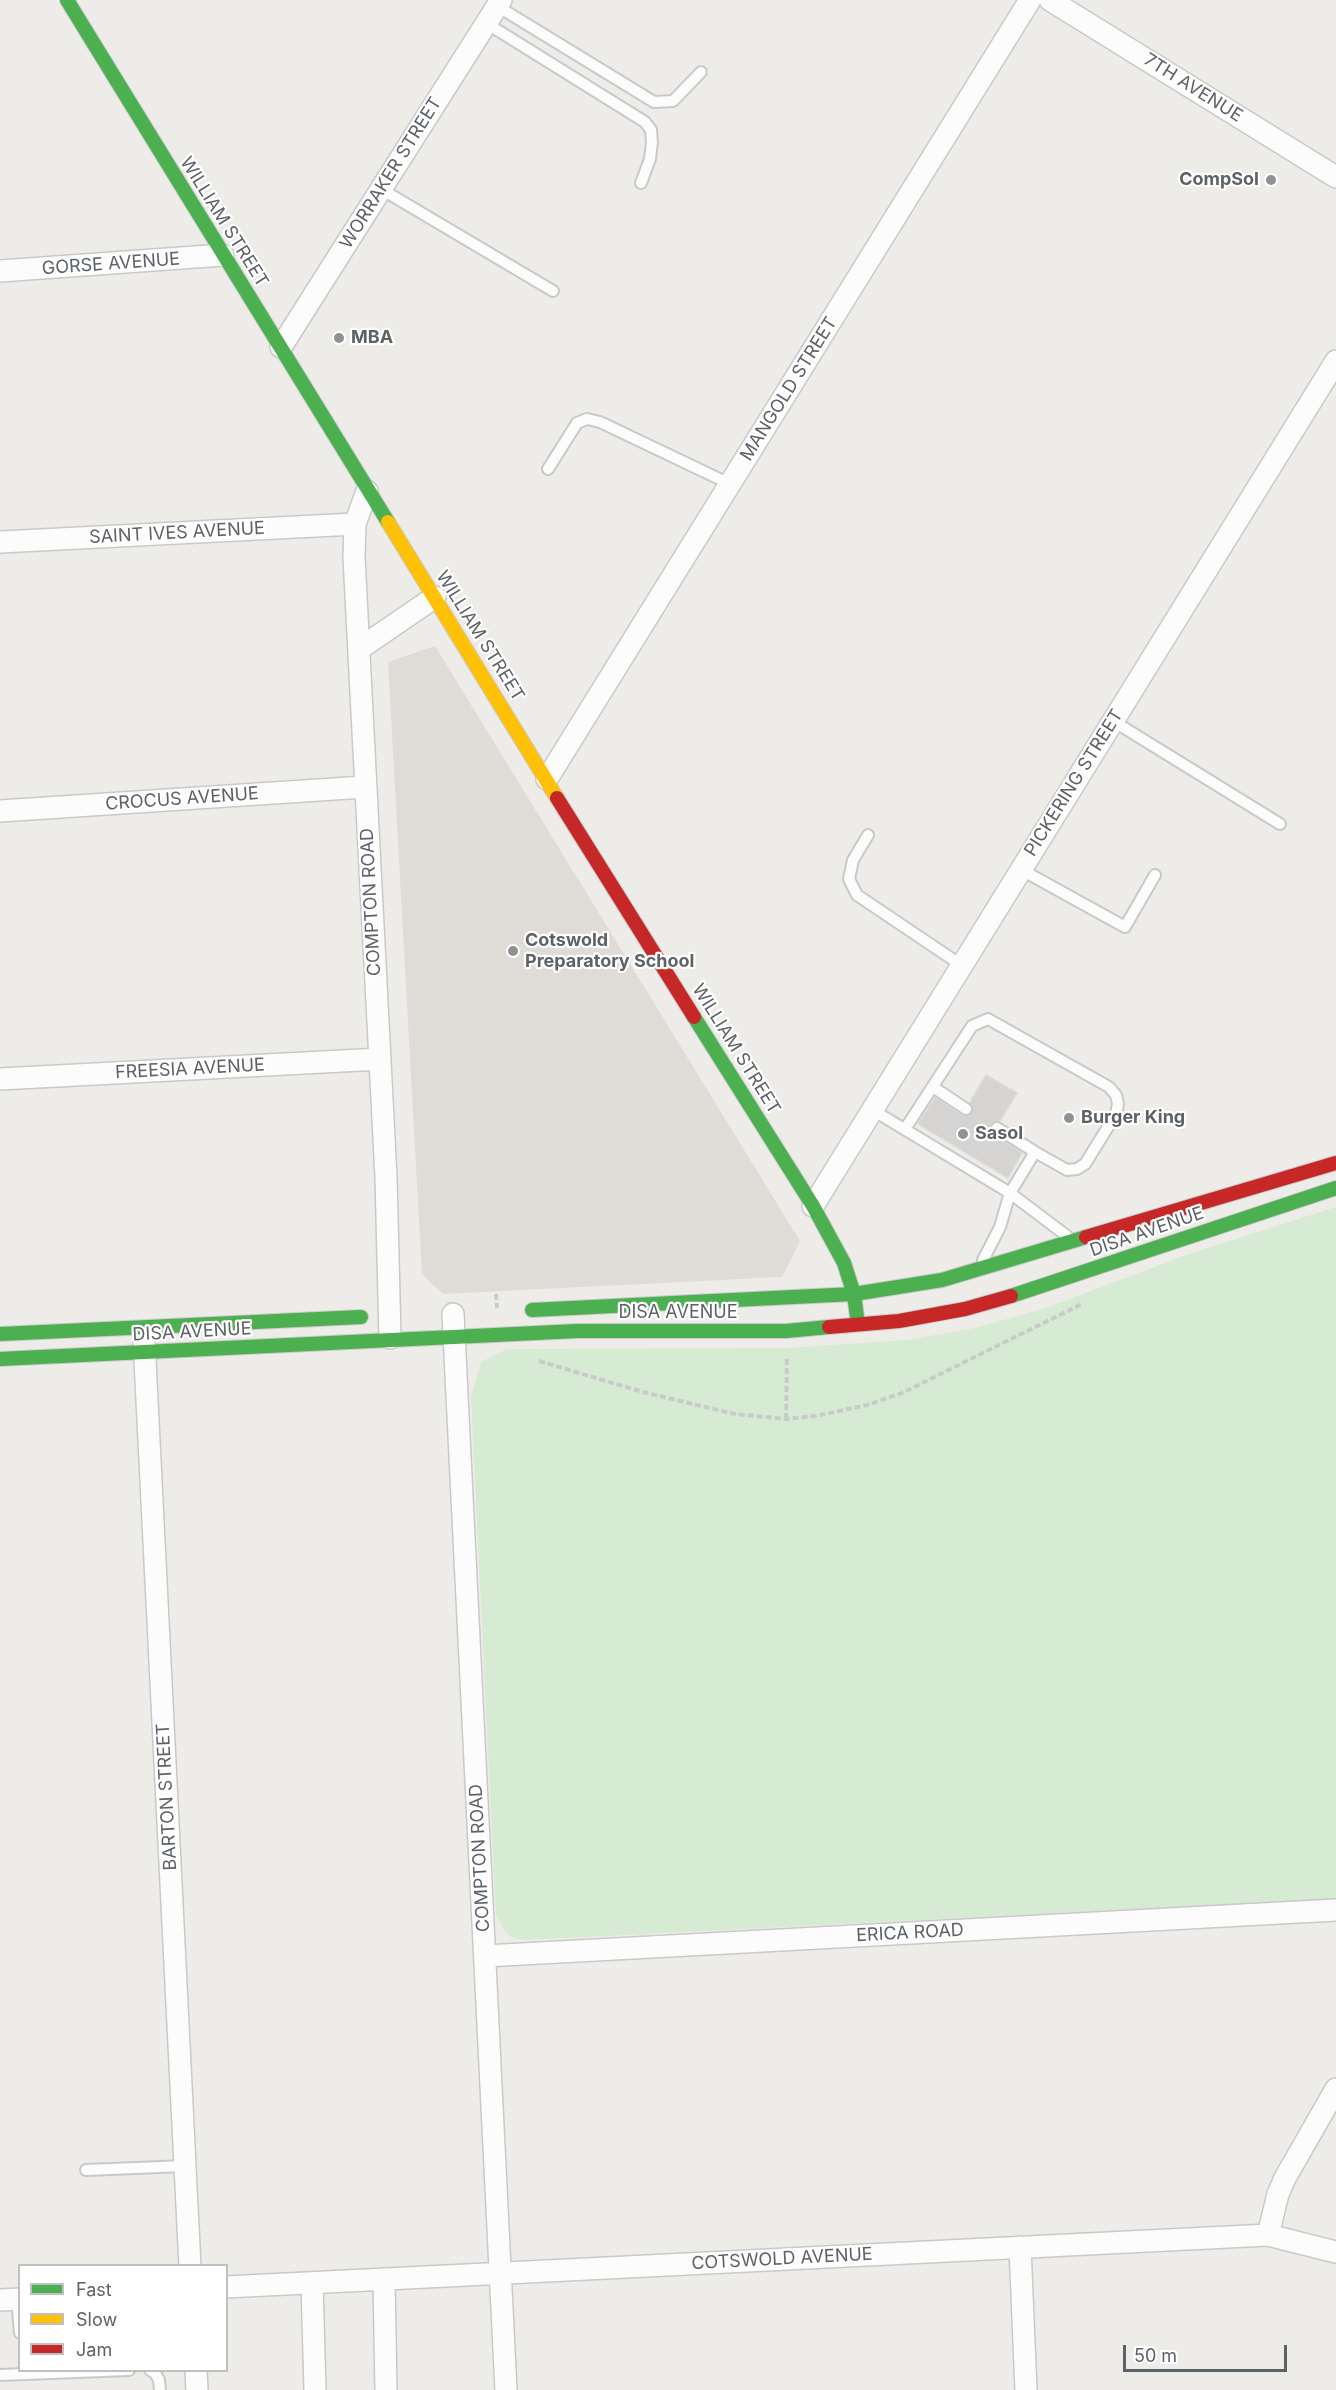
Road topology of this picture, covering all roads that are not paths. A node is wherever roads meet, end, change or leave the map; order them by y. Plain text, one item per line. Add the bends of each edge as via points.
1 (67, 0) edge
2 (1030, 0) edge
3 (1050, 0) edge
4 (495, 10) edge
5 (701, 72) dead end
6 (1336, 177) edge
7 (641, 183) dead end
8 (381, 189) junction
9 (223, 255) junction
10 (0, 271) edge
11 (553, 291) dead end
12 (281, 346) junction
13 (1336, 361) edge
14 (548, 469) dead end
15 (730, 484) junction
16 (367, 491) junction
17 (355, 524) junction
18 (0, 542) edge
19 (435, 597) junction
20 (359, 649) junction
21 (1113, 721) junction
22 (547, 779) junction
23 (364, 788) junction
24 (0, 811) edge
25 (1280, 825) dead end
26 (868, 835) dead end
27 (1020, 869) junction
28 (1155, 875) dead end
29 (961, 965) junction
30 (380, 1059) junction
31 (0, 1079) edge
32 (933, 1087) junction
33 (871, 1109) junction
34 (966, 1109) dead end
35 (997, 1128) dead end
36 (905, 1129) junction
37 (1035, 1152) junction
38 (1336, 1163) edge
39 (1336, 1188) edge
40 (1010, 1194) junction
41 (813, 1206) junction
42 (1075, 1241) junction
43 (973, 1271) junction
44 (854, 1294) junction
45 (497, 1312) road end
46 (396, 1316) junction
47 (454, 1321) junction
48 (858, 1325) junction
49 (144, 1328) junction
50 (0, 1334) edge
51 (390, 1338) junction
52 (145, 1353) junction
53 (0, 1359) edge
54 (1336, 1910) edge
55 (485, 1956) junction
56 (1336, 2089) edge
57 (185, 2166) junction
58 (86, 2170) dead end
59 (1268, 2235) junction
60 (1020, 2247) junction
61 (1336, 2252) edge
62 (190, 2264) edge
63 (502, 2273) junction
64 (384, 2279) junction
65 (312, 2283) junction
66 (228, 2287) edge
67 (12, 2299) edge
68 (18, 2324) edge
69 (23, 2372) edge
70 (153, 2372) edge
71 (196, 2372) edge
72 (0, 2375) edge
73 (160, 2390) edge
74 (196, 2390) edge
75 (315, 2390) edge
76 (386, 2390) edge
77 (506, 2390) edge
78 (1026, 2390) edge

1 - 9 main road, WILLIAM STREET
2 - 15 street, MANGOLD STREET
3 - 6 street, 7TH AVENUE
4 - 5 lane via 654,102 673,100
4 - 7 lane via 645,122 651,130 652,142
4 - 8 street, WORRAKER STREET
8 - 11 lane
8 - 12 street, WORRAKER STREET
9 - 10 street, GORSE AVENUE
9 - 12 main road, WILLIAM STREET
12 - 16 main road, WILLIAM STREET
13 - 21 street, PICKERING STREET
14 - 15 lane via 577,423 587,419
15 - 22 street, MANGOLD STREET
16 - 17 street, COMPTON ROAD
16 - 19 main road, WILLIAM STREET
17 - 18 street, SAINT IVES AVENUE
17 - 20 street, COMPTON ROAD
19 - 20 street
19 - 22 main road, WILLIAM STREET
20 - 23 street, COMPTON ROAD
21 - 25 lane
21 - 27 street, PICKERING STREET
22 - 41 main road, WILLIAM STREET
23 - 24 street, CROCUS AVENUE
23 - 30 street, COMPTON ROAD
26 - 29 lane via 853,860 849,879 857,895
27 - 28 lane via 1125,927
27 - 29 street, PICKERING STREET
29 - 33 street, PICKERING STREET
30 - 31 street, FREESIA AVENUE
30 - 46 street, COMPTON ROAD
32 - 34 lane
32 - 36 lane
32 - 37 lane via 972,1026 988,1019 1109,1087 1116,1095 1116,1114 1085,1164 1068,1170
33 - 36 lane
33 - 41 street, PICKERING STREET
35 - 37 lane
36 - 40 lane
37 - 40 lane
38 - 42 main road, DISA AVENUE
39 - 48 main road, DISA AVENUE via 993,1301 899,1321
40 - 42 lane
40 - 43 lane via 1000,1227
41 - 44 main road, WILLIAM STREET via 844,1263
42 - 43 main road, DISA AVENUE
43 - 44 main road, DISA AVENUE
44 - 45 main road, DISA AVENUE
44 - 48 main road, WILLIAM STREET
46 - 49 main road, DISA AVENUE
46 - 51 street, COMPTON ROAD
47 - 48 main road, DISA AVENUE via 577,1331 786,1331
47 - 51 main road, DISA AVENUE
47 - 55 street, COMPTON ROAD
49 - 50 main road, DISA AVENUE
49 - 52 street, BARTON STREET
51 - 52 main road, DISA AVENUE
52 - 53 main road, DISA AVENUE
52 - 57 street, BARTON STREET
54 - 55 street, ERICA ROAD
55 - 63 street, COMPTON ROAD
56 - 59 street via 1285,2178
57 - 58 lane
57 - 62 street, BARTON STREET
59 - 60 street, COTSWOLD AVENUE
59 - 61 street, COTSWOLD AVENUE
60 - 63 street, COTSWOLD AVENUE
60 - 78 street
63 - 64 street, COTSWOLD AVENUE
63 - 77 street, COMPTON ROAD
64 - 65 street, COTSWOLD AVENUE
64 - 76 street
65 - 66 street, COTSWOLD AVENUE
65 - 75 street
67 - 68 lane
69 - 72 lane
70 - 73 lane
71 - 74 street

